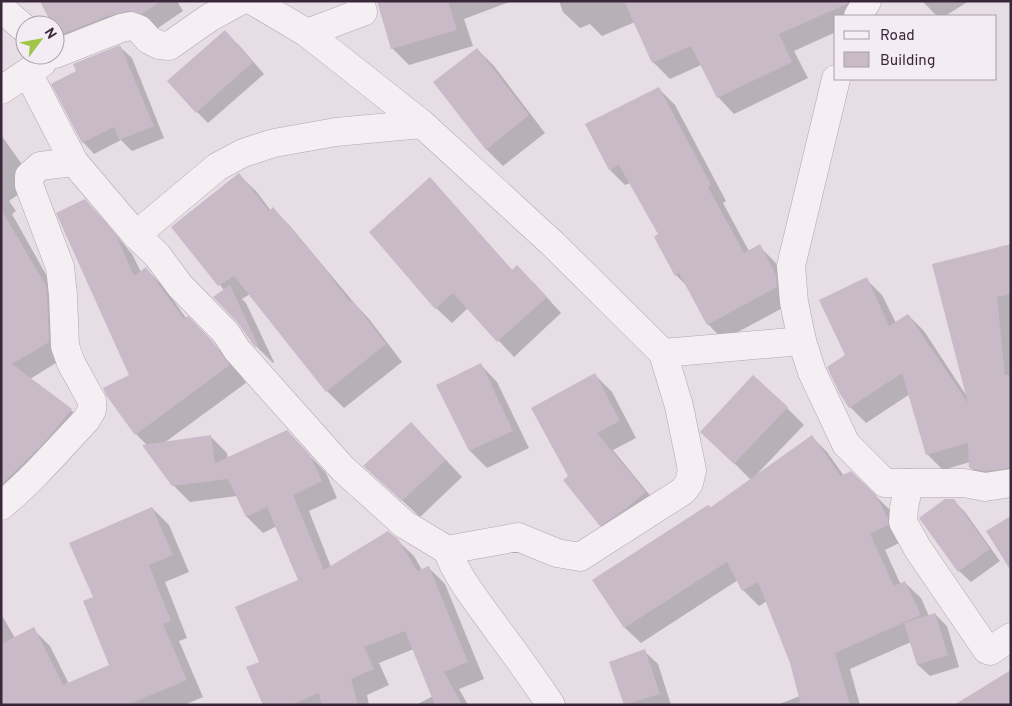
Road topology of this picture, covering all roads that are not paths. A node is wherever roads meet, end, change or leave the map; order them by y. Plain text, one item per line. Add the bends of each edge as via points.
1 (240, 1) edge
2 (253, 1) edge
3 (360, 1) edge
4 (867, 1) edge
5 (1, 8) edge
6 (859, 15) edge
7 (15, 20) edge
8 (307, 33) junction
9 (65, 50) edge
10 (39, 65) edge
11 (28, 73) junction
12 (836, 80) edge
13 (1, 90) edge
14 (422, 124) junction
15 (74, 162) junction
16 (136, 235) junction
17 (802, 341) junction
18 (663, 353) junction
19 (909, 483) junction
20 (1011, 483) edge
21 (1, 506) edge
22 (447, 550) junction
23 (1011, 637) edge
24 (550, 705) edge

1 - 9 street via 170,46 149,40 131,26
2 - 8 street
3 - 8 street via 363,12
4 - 6 street
5 - 7 street
8 - 14 street
10 - 11 street
11 - 13 street
11 - 15 street
12 - 17 street via 791,266
14 - 16 street via 336,132 274,143 243,153 217,167
14 - 18 street via 553,244
15 - 16 street
15 - 21 street via 40,166 29,176 29,185 60,266 65,346 92,401 92,410 18,493
16 - 22 street via 343,469 404,524
17 - 18 street
17 - 19 street via 812,372 846,444 885,483
18 - 22 street via 679,406 692,470 683,491 580,557 557,554 518,537
19 - 20 street via 964,483 985,487
19 - 23 street via 903,522 918,549 987,650
22 - 24 street via 464,585

